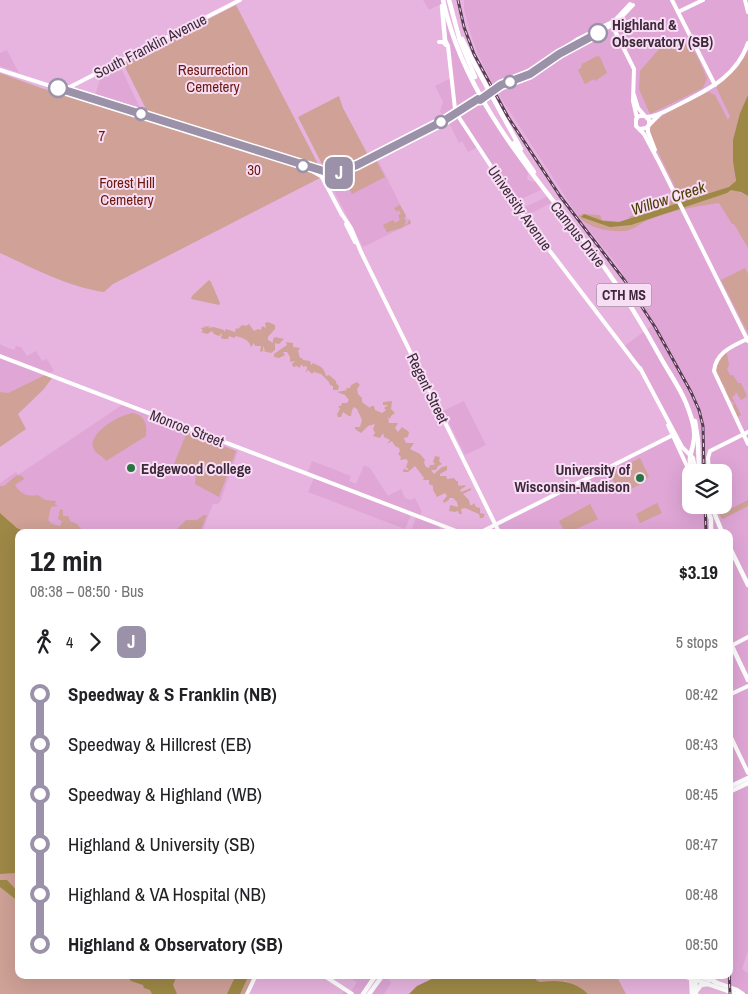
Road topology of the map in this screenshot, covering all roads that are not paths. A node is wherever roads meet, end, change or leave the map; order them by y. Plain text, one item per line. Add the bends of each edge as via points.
1 (442, 0) edge
2 (449, 0) edge
3 (672, 0) edge
4 (703, 0) edge
5 (745, 0) edge
6 (238, 1) edge
7 (633, 3) edge
8 (678, 12) junction
9 (748, 12) edge
10 (611, 24) junction
11 (446, 42) joint
12 (748, 43) edge
13 (0, 70) edge
14 (715, 85) junction
15 (64, 90) junction
16 (480, 92) junction
17 (489, 92) junction
18 (633, 93) junction
19 (485, 101) junction
20 (456, 113) junction
21 (660, 114) junction
22 (645, 116) junction
23 (637, 118) junction
24 (648, 126) junction
25 (640, 129) junction
26 (660, 164) junction
27 (305, 167) junction
28 (531, 168) junction
29 (323, 172) junction
30 (341, 172) junction
31 (535, 176) junction
32 (324, 178) junction
33 (747, 340) edge
34 (0, 356) edge
35 (748, 432) edge
36 (743, 434) junction
37 (674, 435) junction
38 (748, 444) edge
39 (690, 454) junction
40 (687, 464) edge
41 (691, 464) edge
42 (695, 464) edge
43 (698, 464) edge
44 (708, 464) edge
45 (709, 514) edge
46 (714, 514) edge
47 (496, 525) junction
48 (450, 529) edge
49 (487, 529) edge
50 (499, 529) edge
51 (712, 529) edge
52 (721, 529) edge
53 (733, 557) edge
54 (748, 585) edge
55 (748, 638) edge
56 (733, 645) edge
57 (733, 652) edge
58 (748, 680) edge
59 (748, 686) edge
60 (733, 693) edge
61 (733, 741) edge
62 (748, 773) edge
63 (748, 778) edge
64 (748, 783) edge
65 (733, 785) edge
66 (733, 790) edge
67 (254, 979) edge
68 (328, 979) edge
69 (373, 979) edge
70 (380, 979) edge
71 (694, 979) edge
72 (698, 979) edge
73 (703, 979) edge
74 (711, 979) edge
75 (717, 982) junction
76 (708, 984) junction
77 (695, 993) edge
78 (741, 993) edge
79 (247, 994) edge
80 (352, 994) edge
81 (363, 994) edge
82 (369, 994) edge

1 - 11 main road
1 - 16 main road, Campus Drive / CTH MS via 455,43
2 - 16 main road, Campus Drive / CTH MS via 460,41
2 - 17 main road via 465,45
3 - 8 street
4 - 8 street
5 - 9 street
6 - 15 street, South Franklin Avenue
7 - 10 street via 624,16
8 - 14 street
10 - 17 street via 530,74
10 - 18 street via 633,66
11 - 20 street, University Avenue
12 - 14 street via 735,68
13 - 15 street
14 - 21 street
15 - 27 street
16 - 19 main road, Campus Drive / CTH MS
17 - 20 street
17 - 28 main road
18 - 22 street
18 - 23 street
19 - 28 main road, Campus Drive / CTH MS
19 - 31 main road, Campus Drive / CTH MS
20 - 30 street
20 - 37 street, University Avenue via 526,221 640,369
21 - 22 street
21 - 24 street
22 - 23 street
22 - 24 street via 649,120
23 - 25 street via 636,124
24 - 25 street
24 - 26 street
25 - 26 street
26 - 33 street
27 - 29 street
27 - 32 street
28 - 31 main road, Campus Drive / CTH MS
29 - 30 street
29 - 32 street, Regent Street
30 - 32 street
31 - 39 main road, Campus Drive / CTH MS via 601,262 640,321 682,395 692,423 694,439
31 - 43 main road, Campus Drive / CTH MS via 620,284 652,335 692,410 697,428
32 - 47 street, Regent Street
33 - 36 street via 729,347 714,365 714,372
34 - 48 street, Monroe Street
35 - 36 street
36 - 38 street
36 - 44 street via 710,451
37 - 39 street, University Avenue
37 - 40 street, University Avenue
37 - 47 street
39 - 41 main road, Campus Drive
39 - 42 street, University Avenue
45 - 51 main road
46 - 52 main road
47 - 49 street
47 - 50 street, Regent Street
53 - 54 main road
55 - 56 street
57 - 58 main road
59 - 60 street
61 - 62 street
63 - 65 main road
64 - 66 main road
67 - 79 street
68 - 80 street
69 - 81 main road
70 - 82 main road
71 - 77 main road
72 - 76 street
73 - 75 street
74 - 75 main road
75 - 78 street
76 - 77 main road via 699,987
76 - 78 street

